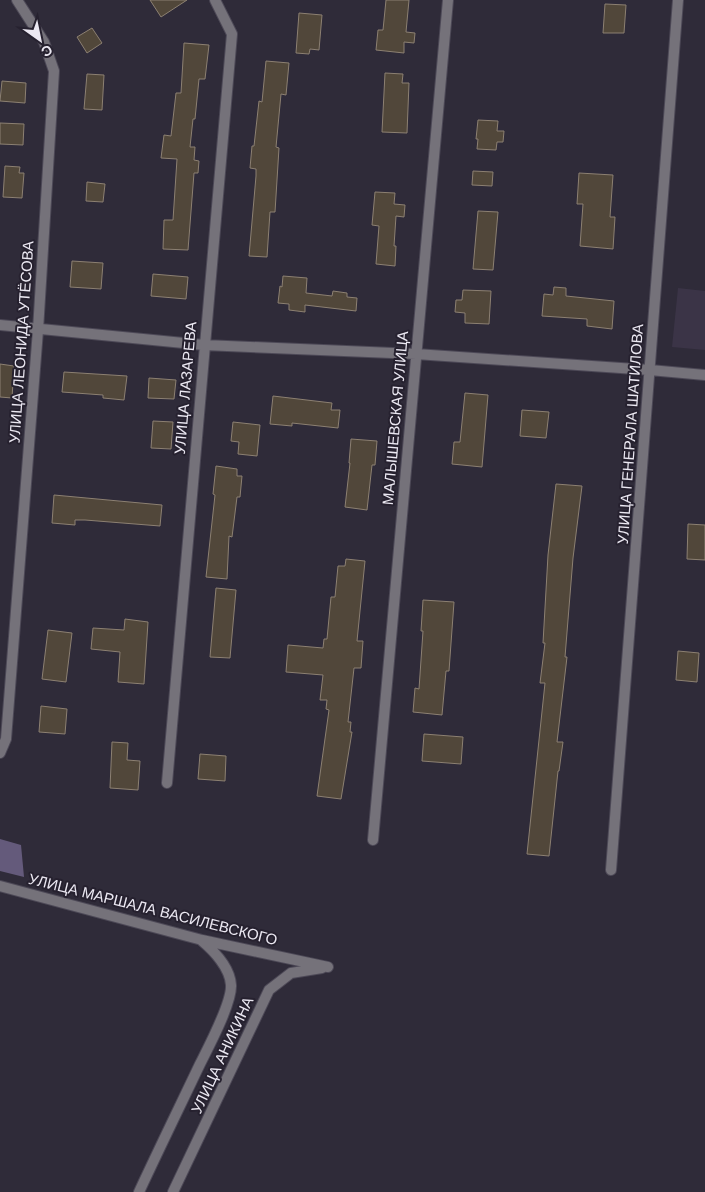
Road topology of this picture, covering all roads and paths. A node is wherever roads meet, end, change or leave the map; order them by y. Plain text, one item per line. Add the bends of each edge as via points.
1 (17, 0) edge
2 (215, 0) edge
3 (448, 0) edge
4 (678, 0) edge
5 (0, 325) edge
6 (38, 330) junction
7 (204, 345) junction
8 (416, 354) junction
9 (650, 370) junction
10 (705, 375) edge
11 (0, 753) edge
12 (167, 783) dead end
13 (373, 840) dead end
14 (611, 870) dead end
15 (0, 886) edge
16 (202, 940) junction
17 (328, 967) joint
18 (138, 1192) edge
19 (173, 1192) edge

1 - 6 street, УЛИЦА ЛЕОНИДА УТЁСОВА via 44,42 54,71
2 - 7 street, УЛИЦА ЛАЗАРЕВА via 232,34
3 - 8 street, МАЛЫШЕВСКАЯ УЛИЦА
4 - 9 street, УЛИЦА ГЕНЕРАЛА ШАТИЛОВА
5 - 6 street
6 - 7 street
6 - 11 street, УЛИЦА ЛЕОНИДА УТЁСОВА via 6,739
7 - 8 street
7 - 12 street, УЛИЦА ЛАЗАРЕВА
8 - 9 street
8 - 13 street, МАЛЫШЕВСКАЯ УЛИЦА
9 - 10 street
9 - 14 street, УЛИЦА ГЕНЕРАЛА ШАТИЛОВА
15 - 16 street, УЛИЦА МАРШАЛА ВАСИЛЕВСКОГО
16 - 17 street, УЛИЦА МАРШАЛА ВАСИЛЕВСКОГО
16 - 18 street, УЛИЦА АНИКИНА via 217,954 225,969 231,984 228,999 218,1028
17 - 19 street, УЛИЦА АНИКИНА via 291,973 269,990

